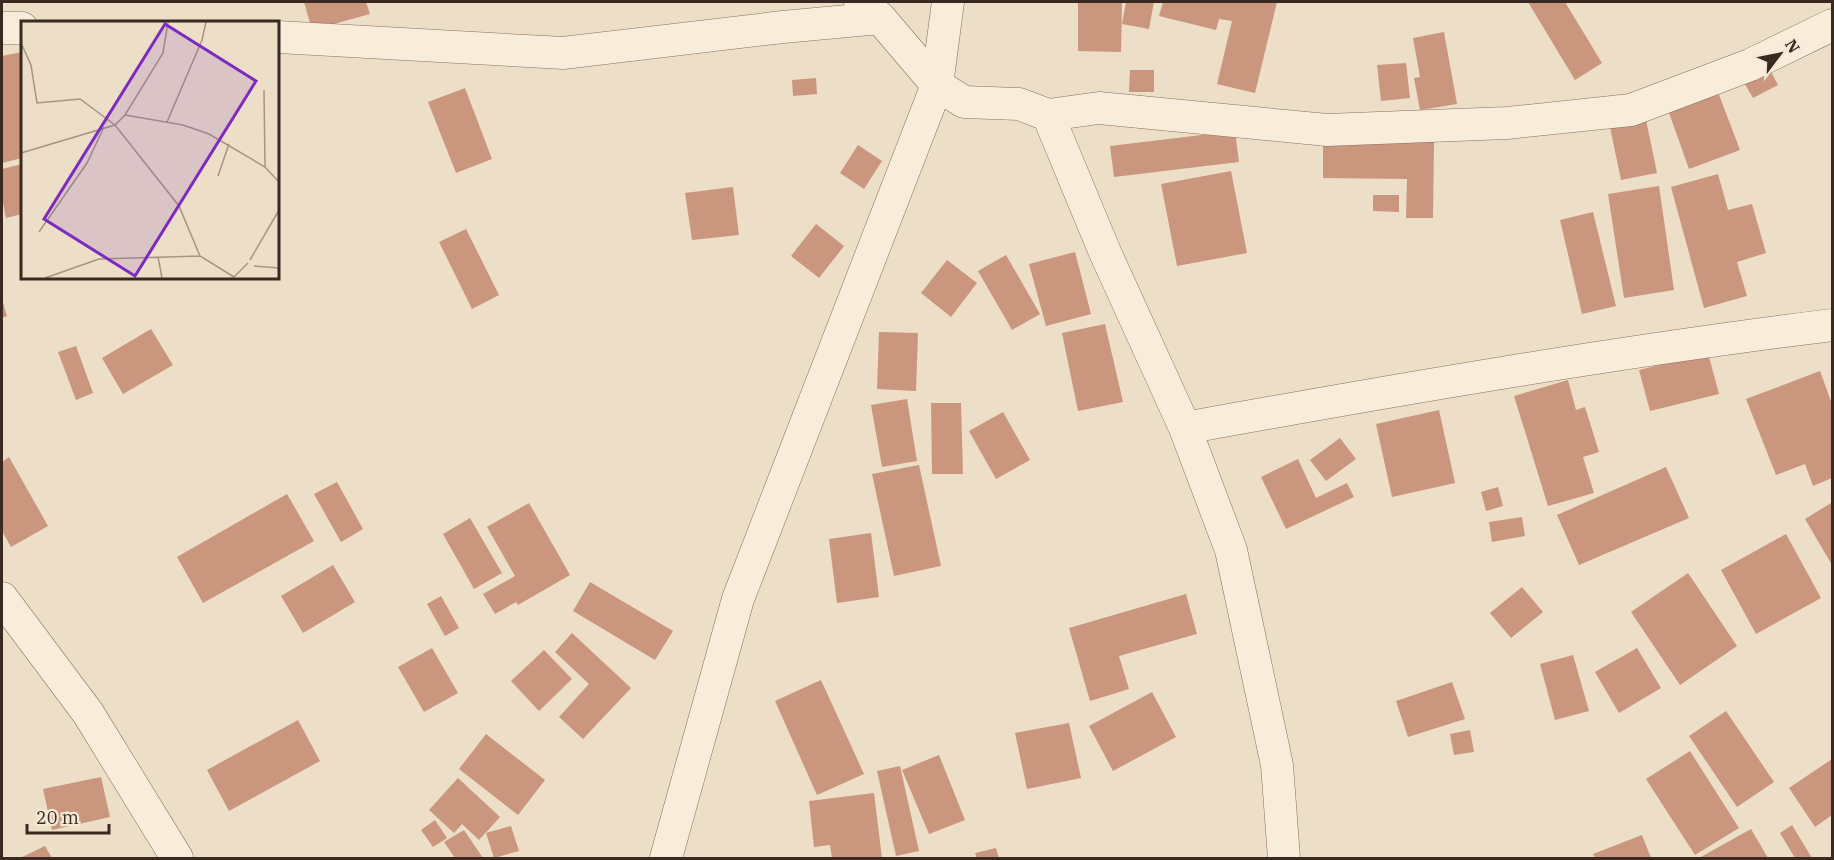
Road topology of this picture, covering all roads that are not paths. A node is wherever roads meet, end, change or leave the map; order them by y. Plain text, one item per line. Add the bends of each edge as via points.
1 (948, 2) edge
2 (870, 10) edge
3 (1833, 26) edge
4 (2, 27) edge
5 (21, 28) edge
6 (279, 36) edge
7 (937, 85) junction
8 (1048, 115) junction
9 (1833, 325) edge
10 (1185, 428) junction
11 (2, 598) edge
12 (177, 858) edge
13 (666, 858) edge
14 (1284, 858) edge

1 - 7 street
2 - 6 street via 783,27 563,53
2 - 7 street
3 - 8 street via 1750,65 1631,110 1507,123 1327,130 1099,108
4 - 5 street
7 - 8 street via 964,102 1019,104
7 - 13 street via 738,599
8 - 10 street
9 - 10 street via 1698,341
10 - 14 street via 1231,550 1277,765
11 - 12 street via 88,713

